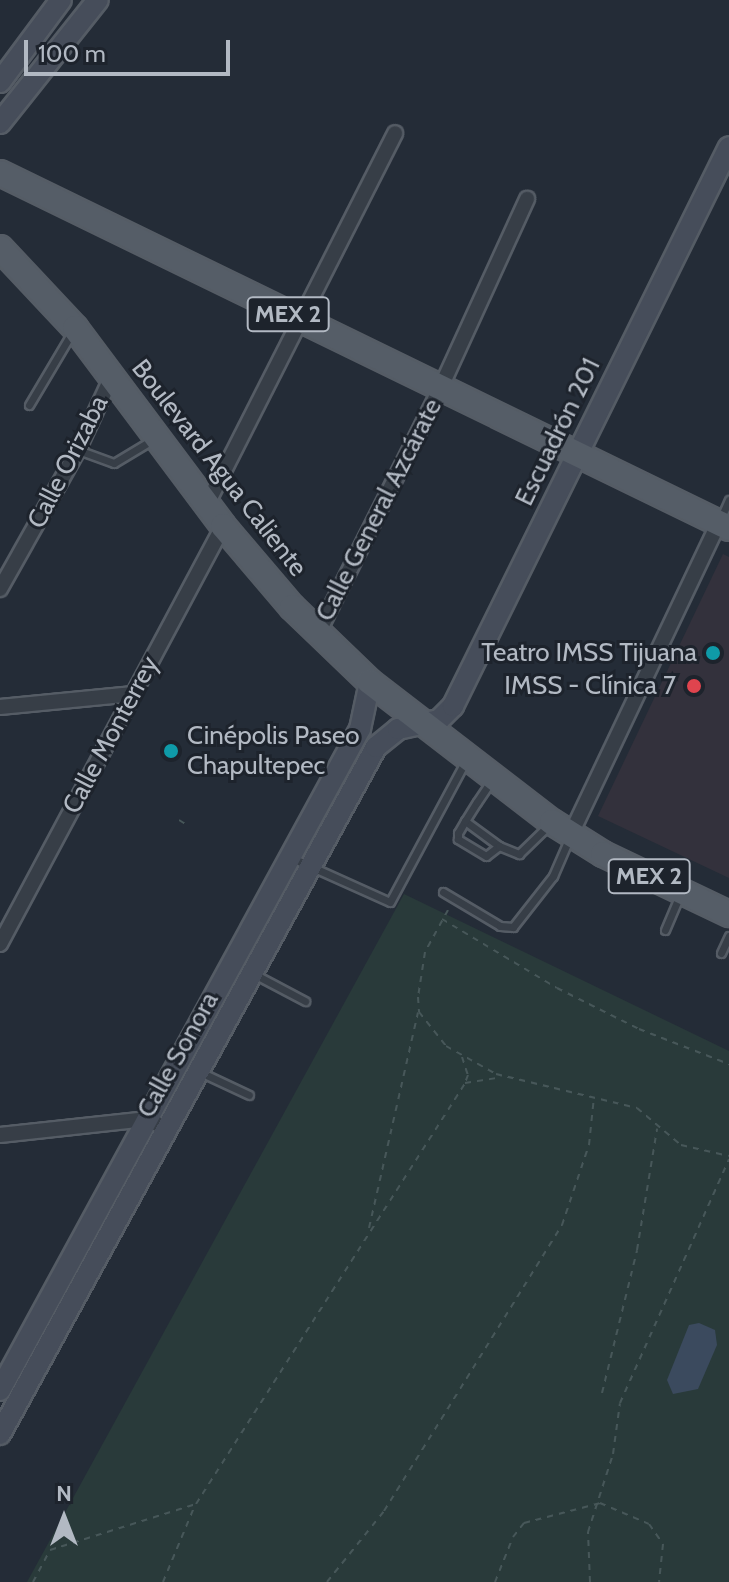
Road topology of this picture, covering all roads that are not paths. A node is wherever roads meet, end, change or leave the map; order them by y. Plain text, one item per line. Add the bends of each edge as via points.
1 (61, 0) edge
2 (98, 0) edge
3 (0, 82) edge
4 (0, 123) edge
5 (395, 133) dead end
6 (729, 147) edge
7 (0, 173) edge
8 (527, 199) dead end
9 (3, 257) edge
10 (300, 319) junction
11 (75, 328) junction
12 (112, 376) junction
13 (441, 387) junction
14 (29, 405) dead end
15 (157, 437) junction
16 (78, 450) junction
17 (576, 454) junction
18 (729, 500) edge
19 (206, 506) junction
20 (724, 525) edge
21 (223, 526) junction
22 (0, 589) edge
23 (318, 633) junction
24 (370, 682) junction
25 (133, 694) junction
26 (0, 707) edge
27 (422, 727) junction
28 (467, 760) junction
29 (493, 780) junction
30 (465, 821) junction
31 (562, 828) junction
32 (499, 846) junction
33 (290, 857) junction
34 (308, 868) junction
35 (443, 892) dead end
36 (681, 892) junction
37 (729, 914) edge
38 (665, 930) dead end
39 (729, 936) edge
40 (0, 944) edge
41 (721, 953) dead end
42 (252, 973) junction
43 (305, 1001) dead end
44 (198, 1071) junction
45 (249, 1095) dead end
46 (148, 1119) junction
47 (167, 1129) junction
48 (0, 1135) edge
49 (0, 1390) edge
50 (0, 1434) edge

1 - 3 street
2 - 4 street
5 - 10 street
6 - 17 street, Escuadrón 201
7 - 10 main road, MEX 2
8 - 13 street, Calle General Azcárate
9 - 11 main road, Boulevard Agua Caliente / MEX 2
10 - 13 main road, MEX 2
10 - 19 street
11 - 12 main road, Boulevard Agua Caliente / MEX 2
11 - 14 lane
12 - 15 main road, Boulevard Agua Caliente / MEX 2
12 - 16 street, Calle Orizaba
13 - 17 main road, MEX 2
13 - 23 street, Calle General Azcárate
15 - 16 lane via 114,463
15 - 19 main road, Boulevard Agua Caliente / MEX 2
16 - 22 street, Calle Orizaba
17 - 20 main road, MEX 2
17 - 27 street, Escuadrón 201 via 453,706
18 - 20 lane
19 - 21 main road, Boulevard Agua Caliente / MEX 2
20 - 31 street
21 - 23 main road, Boulevard Agua Caliente / MEX 2
21 - 25 street, Calle Monterrey
23 - 24 main road, Boulevard Agua Caliente / MEX 2
24 - 27 main road, Boulevard Agua Caliente / MEX 2
24 - 33 street, Calle Sonora via 360,729
25 - 26 street
25 - 40 street, Calle Monterrey
27 - 28 main road, Boulevard Agua Caliente / MEX 2
27 - 34 street, Calle Sonora via 398,729 376,747
28 - 29 main road, Boulevard Agua Caliente / MEX 2
28 - 34 lane via 390,902
29 - 30 lane
29 - 31 main road, Boulevard Agua Caliente / MEX 2
30 - 32 lane
30 - 32 lane via 458,839 486,856
31 - 32 lane via 519,854
31 - 35 lane via 553,876 513,927 500,926
31 - 36 main road, Boulevard Agua Caliente / MEX 2
33 - 34 lane
33 - 46 street, Calle Sonora
34 - 42 street, Calle Sonora
36 - 37 main road, Boulevard Agua Caliente / MEX 2
36 - 38 lane
39 - 41 lane
42 - 43 lane
42 - 44 street, Calle Sonora
44 - 45 lane
44 - 47 street, Calle Sonora
46 - 47 street
46 - 48 street
46 - 49 street, Calle Sonora
47 - 50 street, Calle Sonora

